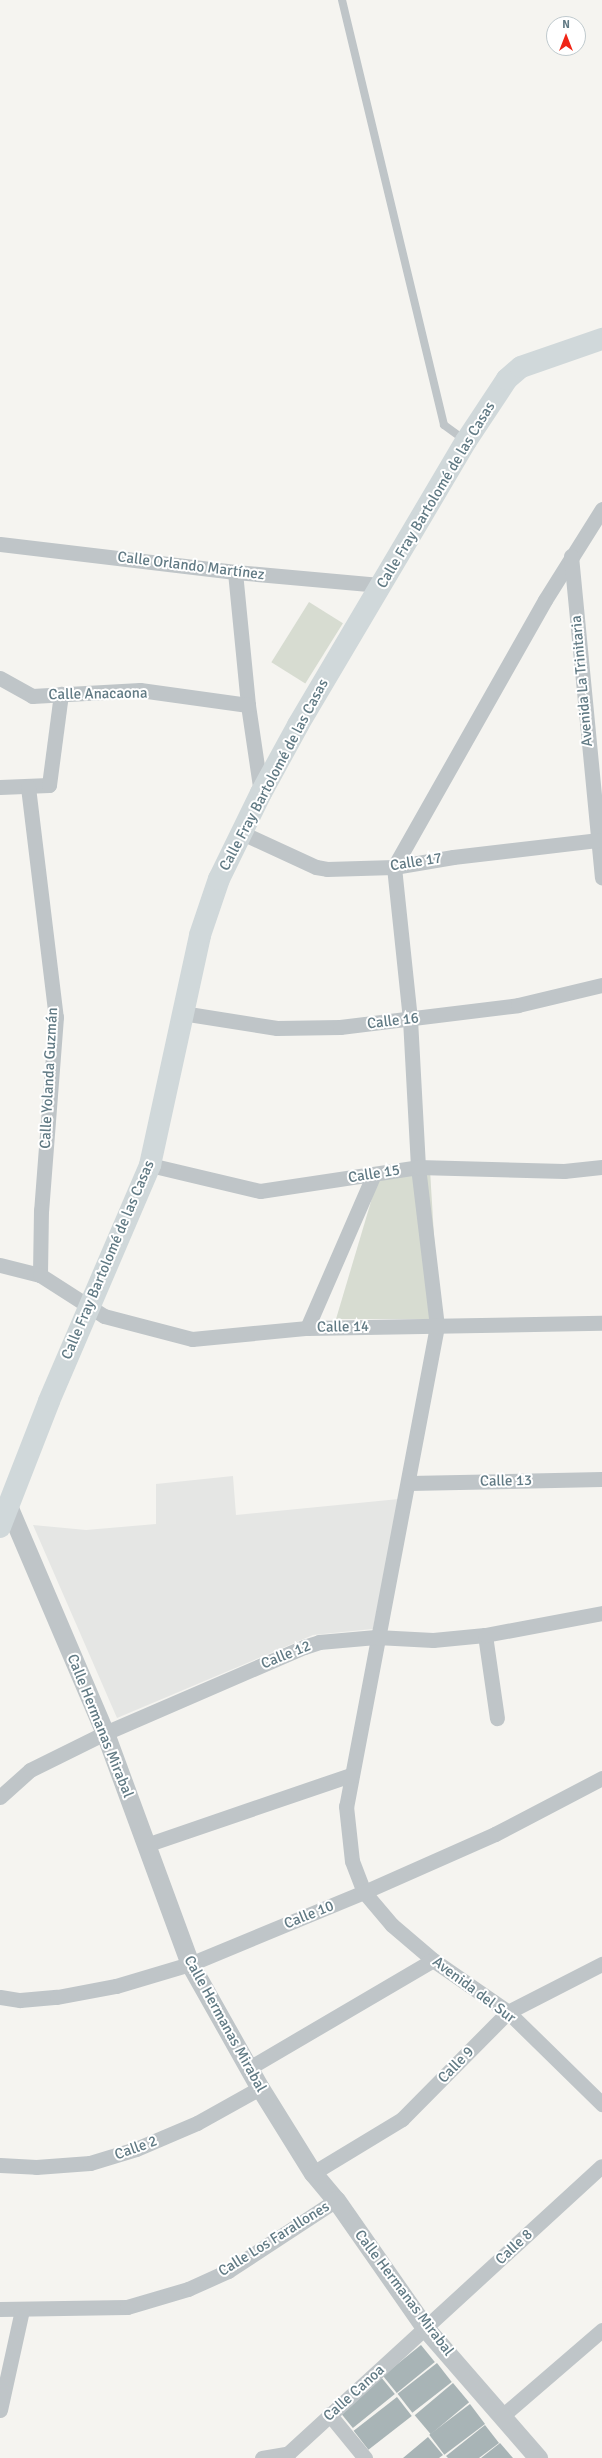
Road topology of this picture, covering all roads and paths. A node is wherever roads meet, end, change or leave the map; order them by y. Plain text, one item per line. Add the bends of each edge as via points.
1 (342, 0) edge
2 (602, 339) edge
3 (466, 441) junction
4 (602, 509) edge
5 (0, 544) edge
6 (571, 556) junction
7 (235, 572) junction
8 (382, 585) junction
9 (0, 678) edge
10 (61, 694) junction
11 (248, 705) junction
12 (28, 786) junction
13 (0, 787) edge
14 (261, 793) junction
15 (242, 833) junction
16 (597, 840) junction
17 (394, 867) junction
18 (602, 878) edge
19 (602, 985) edge
20 (182, 1013) junction
21 (410, 1019) junction
22 (150, 1165) junction
23 (418, 1167) junction
24 (602, 1167) edge
25 (374, 1174) junction
26 (0, 1266) edge
27 (40, 1275) junction
28 (91, 1305) junction
29 (602, 1322) edge
30 (437, 1326) junction
31 (307, 1328) junction
32 (602, 1479) edge
33 (409, 1483) junction
34 (9, 1508) junction
35 (0, 1527) edge
36 (602, 1613) edge
37 (486, 1635) junction
38 (376, 1637) junction
39 (497, 1718) dead end
40 (105, 1733) junction
41 (350, 1775) junction
42 (602, 1778) edge
43 (0, 1797) edge
44 (146, 1845) junction
45 (364, 1892) junction
46 (433, 1960) junction
47 (190, 1964) junction
48 (602, 1964) edge
49 (0, 1997) edge
50 (508, 2012) junction
51 (248, 2068) junction
52 (260, 2088) junction
53 (602, 2104) edge
54 (0, 2165) edge
55 (602, 2166) edge
56 (313, 2173) junction
57 (336, 2200) junction
58 (0, 2309) edge
59 (22, 2310) junction
60 (426, 2328) junction
61 (602, 2330) edge
62 (0, 2410) edge
63 (329, 2414) junction
64 (502, 2416) junction
65 (286, 2456) edge
66 (262, 2458) edge
67 (365, 2458) edge
68 (538, 2458) edge

1 - 3 lane via 444,425
2 - 3 main road, Calle Fray Bartolomé de las Casas via 522,367 507,380
3 - 8 main road, Calle Fray Bartolomé de las Casas
4 - 6 street
5 - 7 street, Calle Orlando Martínez
6 - 16 street, Avenida La Trinitaria
6 - 17 street
7 - 8 street, Calle Orlando Martínez
7 - 11 street
8 - 14 main road, Calle Fray Bartolomé de las Casas via 298,725
9 - 10 street, Calle Anacaona via 32,696
10 - 11 street, Calle Anacaona via 140,690
10 - 12 street via 49,785
11 - 14 street
12 - 13 street
12 - 27 street, Calle Yolanda Guzmán via 56,1017 41,1210
14 - 15 main road, Calle Fray Bartolomé de las Casas
15 - 17 street, Calle 17 via 316,867
15 - 20 main road, Calle Fray Bartolomé de las Casas via 219,879 200,935
16 - 17 street, Calle 17 via 453,857
16 - 18 street, Avenida La Trinitaria
17 - 21 street
19 - 21 street, Calle 16 via 518,1005
20 - 21 street, Calle 16 via 277,1028 340,1027
20 - 22 main road, Calle Fray Bartolomé de las Casas
21 - 23 street
22 - 25 street, Calle 15 via 250,1191
22 - 28 main road, Calle Fray Bartolomé de las Casas
23 - 24 street, Calle 15 via 564,1171
23 - 25 street, Calle 15
23 - 30 street
25 - 31 street
26 - 27 street, Calle 14
27 - 28 street, Calle 14
28 - 31 street, Calle 14 via 111,1318 192,1339
28 - 34 main road, Calle Fray Bartolomé de las Casas via 49,1401
29 - 30 street, Calle 14
30 - 31 street, Calle 14
30 - 33 street
32 - 33 street, Calle 13
33 - 38 street
34 - 35 main road, Calle Fray Bartolomé de las Casas
34 - 40 street, Calle Hermanas Mirabal
36 - 37 street, Calle 12
37 - 38 street, Calle 12 via 433,1640
37 - 39 street
38 - 40 street, Calle 12 via 319,1642 304,1647
38 - 41 street
40 - 43 street, Calle 12 via 30,1770
40 - 44 street, Calle Hermanas Mirabal
41 - 44 street
41 - 45 street via 346,1806 347,1839
42 - 45 street, Calle 10 via 495,1834
44 - 47 street, Calle Hermanas Mirabal
45 - 46 street, Avenida del Sur via 392,1925
45 - 47 street, Calle 10
46 - 50 street, Avenida del Sur
46 - 51 street
47 - 49 street, Calle 10 via 116,1986 57,1997 20,2000
47 - 51 street, Calle Hermanas Mirabal
48 - 50 street, Calle 9
50 - 53 street, Avenida del Sur
50 - 56 street, Calle 9 via 412,2110
51 - 52 street, Calle Hermanas Mirabal
52 - 54 street, Calle 2 via 197,2123 136,2149 90,2163 36,2167
52 - 56 street, Calle Hermanas Mirabal
55 - 60 street, Calle 8
56 - 57 street, Calle Hermanas Mirabal
57 - 59 street, Calle Los Farallones via 228,2270 188,2289 127,2307
57 - 60 street, Calle Hermanas Mirabal
58 - 59 street, Calle Los Farallones
59 - 62 street
60 - 63 street, Calle Canoa
60 - 64 street, Calle Hermanas Mirabal
61 - 64 street
63 - 65 street, Calle Canoa
63 - 67 street
64 - 68 street, Calle Hermanas Mirabal
65 - 66 street

